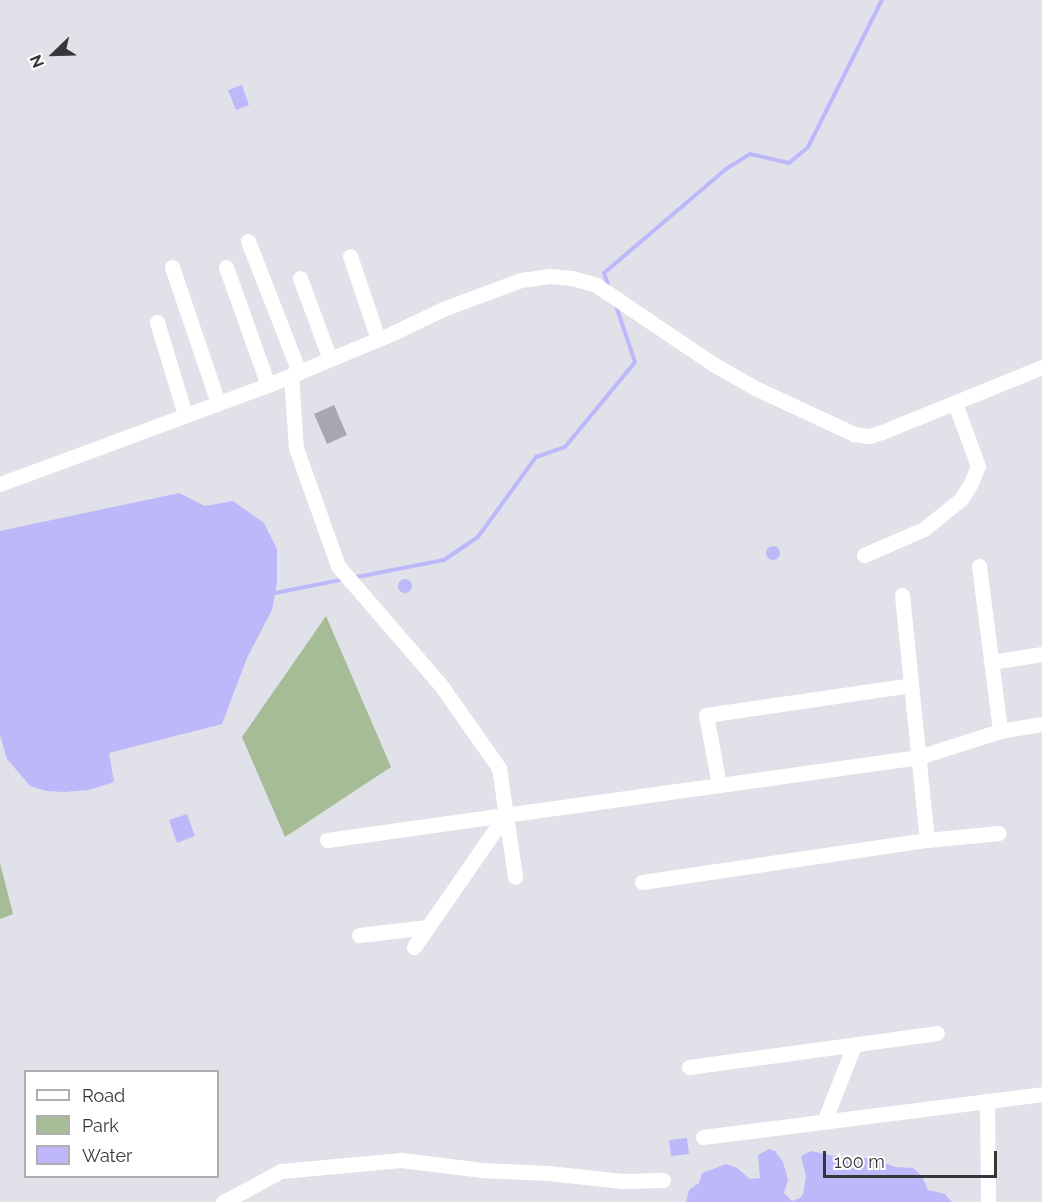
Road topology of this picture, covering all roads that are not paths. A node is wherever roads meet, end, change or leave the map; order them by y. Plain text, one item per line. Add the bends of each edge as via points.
1 (248, 241) dead end
2 (351, 256) dead end
3 (172, 267) dead end
4 (225, 267) dead end
5 (300, 278) dead end
6 (157, 322) dead end
7 (378, 339) junction
8 (330, 359) junction
9 (1042, 368) edge
10 (295, 374) junction
11 (268, 385) junction
12 (218, 403) junction
13 (955, 403) junction
14 (185, 415) junction
15 (0, 484) edge
16 (864, 555) dead end
17 (980, 566) dead end
18 (902, 595) dead end
19 (1042, 654) edge
20 (991, 662) junction
21 (911, 685) junction
22 (1042, 724) edge
23 (999, 731) junction
24 (918, 757) junction
25 (719, 785) junction
26 (506, 814) junction
27 (999, 833) dead end
28 (327, 840) dead end
29 (927, 840) junction
30 (515, 877) dead end
31 (642, 882) dead end
32 (428, 927) junction
33 (359, 935) dead end
34 (414, 947) dead end
35 (937, 1034) dead end
36 (854, 1045) junction
37 (689, 1067) dead end
38 (1042, 1094) edge
39 (987, 1101) junction
40 (824, 1122) junction
41 (703, 1137) dead end
42 (663, 1180) dead end
43 (223, 1202) edge
44 (988, 1202) edge

1 - 10 street
2 - 7 street
3 - 12 street
4 - 11 street
5 - 8 street
6 - 14 street
7 - 8 street
7 - 13 street via 521,280 572,278 596,285 755,388 854,434 869,436
8 - 10 street
9 - 13 street
10 - 11 street
10 - 26 street via 296,448 338,566 440,684 499,768
11 - 12 street
12 - 14 street
13 - 16 street via 978,466 971,483 961,499 924,529
14 - 15 street
17 - 20 street
18 - 21 street
19 - 20 street
20 - 23 street
21 - 24 street
21 - 25 street via 706,715
22 - 23 street
23 - 24 street
24 - 25 street
24 - 29 street
25 - 26 street
26 - 28 street
26 - 30 street
26 - 32 street
27 - 29 street
29 - 31 street
32 - 33 street
32 - 34 street
35 - 36 street
36 - 37 street
36 - 40 street
38 - 39 street
39 - 40 street
39 - 44 street
40 - 41 street
42 - 43 street via 623,1181 401,1160 281,1171

